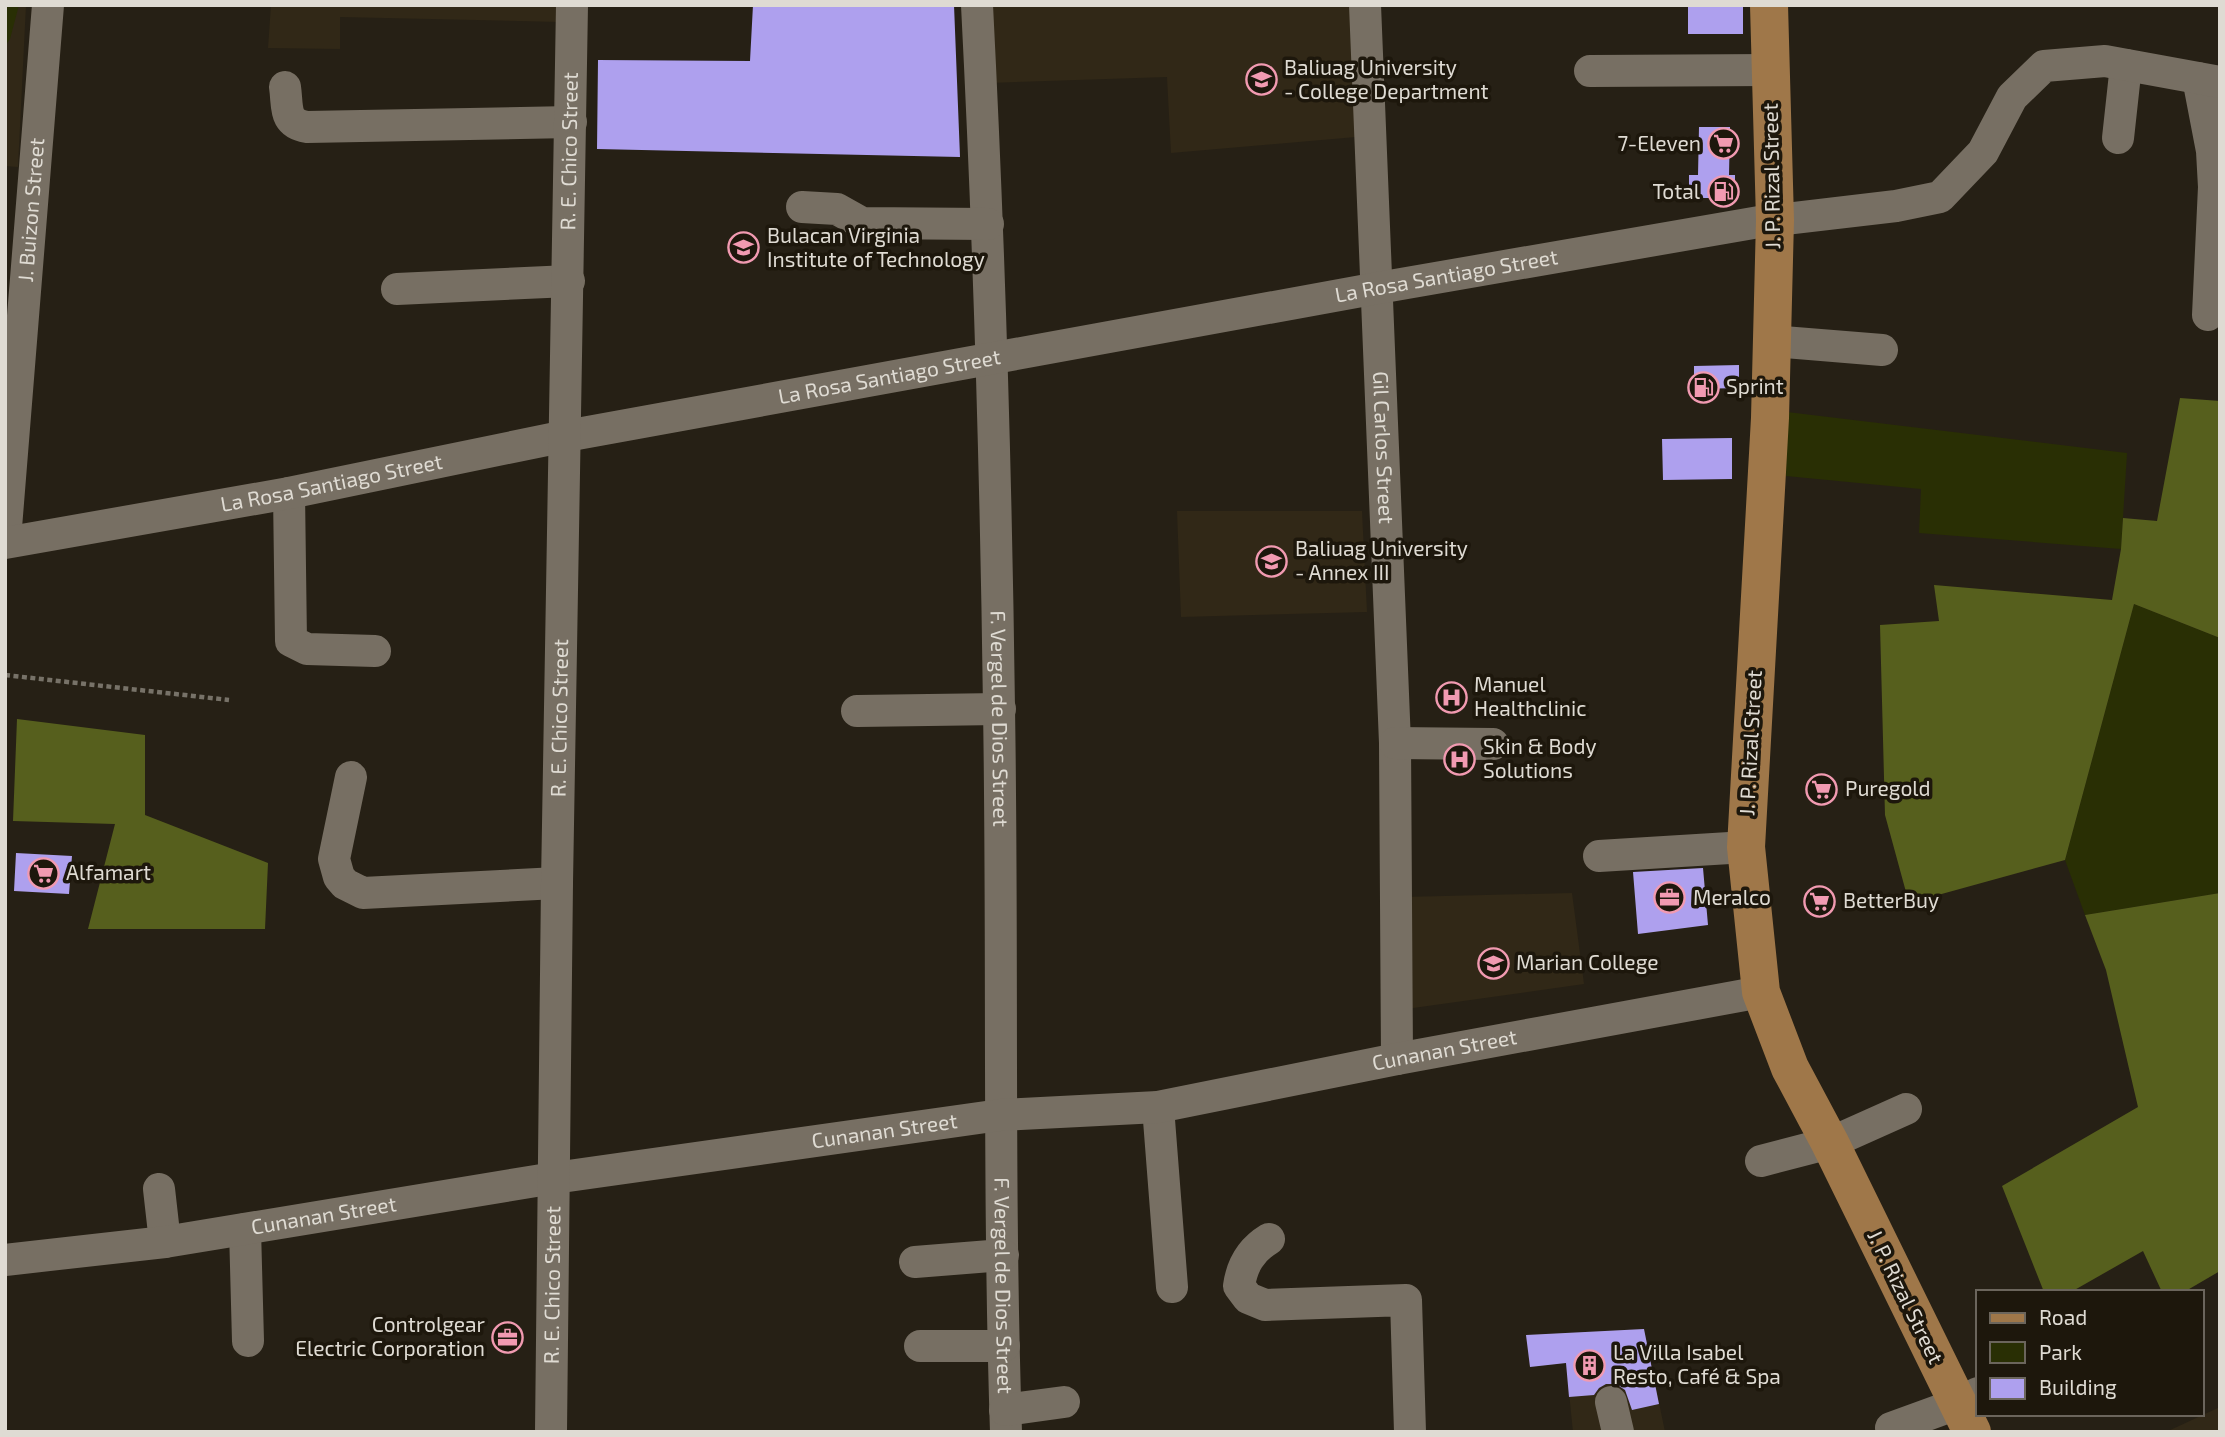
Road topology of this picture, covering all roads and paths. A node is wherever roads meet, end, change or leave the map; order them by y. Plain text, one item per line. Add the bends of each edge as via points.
1 (48, 5) edge
2 (572, 5) edge
3 (977, 5) edge
4 (1365, 5) edge
5 (1769, 5) edge
6 (2126, 65) junction
7 (1770, 70) junction
8 (1590, 71) dead end
9 (2209, 80) edge
10 (285, 87) dead end
11 (571, 122) junction
12 (2118, 138) dead end
13 (802, 208) dead end
14 (1775, 220) junction
15 (988, 224) junction
16 (569, 281) junction
17 (1378, 288) junction
18 (397, 289) dead end
19 (2208, 315) dead end
20 (1772, 341) junction
21 (1882, 350) dead end
22 (991, 358) junction
23 (566, 436) junction
24 (289, 493) junction
25 (5, 542) edge
26 (375, 651) dead end
27 (5, 676) edge
28 (229, 701) dead end
29 (1000, 709) junction
30 (857, 711) dead end
31 (1395, 743) junction
32 (1493, 744) dead end
33 (351, 777) dead end
34 (1745, 847) junction
35 (1600, 856) dead end
36 (557, 883) junction
37 (1761, 992) junction
38 (1397, 1059) junction
39 (1158, 1107) junction
40 (1906, 1109) dead end
41 (1000, 1115) junction
42 (1830, 1143) junction
43 (1761, 1161) dead end
44 (554, 1178) junction
45 (159, 1189) dead end
46 (246, 1229) junction
47 (1269, 1239) dead end
48 (165, 1242) junction
49 (1003, 1255) junction
50 (5, 1259) edge
51 (915, 1262) dead end
52 (1172, 1287) dead end
53 (248, 1341) dead end
54 (920, 1346) dead end
55 (1004, 1346) junction
56 (1064, 1402) dead end
57 (1969, 1409) edge
58 (1005, 1421) edge
59 (1891, 1428) dead end
60 (551, 1432) edge
61 (1410, 1432) edge

1 - 25 street, J. Buizon Street
2 - 11 street, R. E. Chico Street
3 - 15 street, F. Vergel de Dios Street
4 - 17 street, Gil Carlos Street
5 - 7 main road, J. P. Rizal Street
6 - 9 street, La Rosa Santiago Street
6 - 12 street
6 - 14 street, La Rosa Santiago Street via 2105,61 2044,66 2012,97 1983,152 1940,197
7 - 8 street
7 - 14 main road, J. P. Rizal Street
9 - 19 street via 2214,187
10 - 11 street via 289,119 307,127
11 - 16 street, R. E. Chico Street
13 - 15 street via 837,209 862,223
14 - 17 street, La Rosa Santiago Street
14 - 20 main road, J. P. Rizal Street
15 - 22 street, F. Vergel de Dios Street
16 - 18 street
16 - 23 street, R. E. Chico Street
17 - 22 street, La Rosa Santiago Street
17 - 31 street, Gil Carlos Street
20 - 21 street
20 - 34 main road, J. P. Rizal Street
22 - 23 street, La Rosa Santiago Street
22 - 29 street, F. Vergel de Dios Street
23 - 24 street, La Rosa Santiago Street
23 - 36 street, R. E. Chico Street
24 - 25 street, La Rosa Santiago Street
24 - 26 street via 290,641 307,649
27 - 28 path
29 - 30 street
29 - 41 street, F. Vergel de Dios Street
31 - 32 street
31 - 38 street, Gil Carlos Street
33 - 36 street via 334,859 345,884 363,893
34 - 35 street
34 - 37 main road, J. P. Rizal Street
36 - 44 street, R. E. Chico Street
37 - 38 street, Cunanan Street
37 - 42 main road, J. P. Rizal Street via 1790,1068
38 - 39 street, Cunanan Street
39 - 41 street, Cunanan Street
39 - 52 street
40 - 42 street
41 - 44 street, Cunanan Street
41 - 49 street, F. Vergel de Dios Street
42 - 43 street
42 - 57 main road, J. P. Rizal Street
44 - 46 street, Cunanan Street
44 - 60 street, R. E. Chico Street
45 - 48 street
46 - 48 street, Cunanan Street
46 - 53 street
47 - 61 street via 1256,1247 1241,1271 1239,1286 1248,1298 1265,1304 1406,1300
48 - 50 street, Cunanan Street
49 - 51 street
49 - 55 street, F. Vergel de Dios Street
54 - 55 street
55 - 58 street, F. Vergel de Dios Street
56 - 58 street
57 - 59 street

